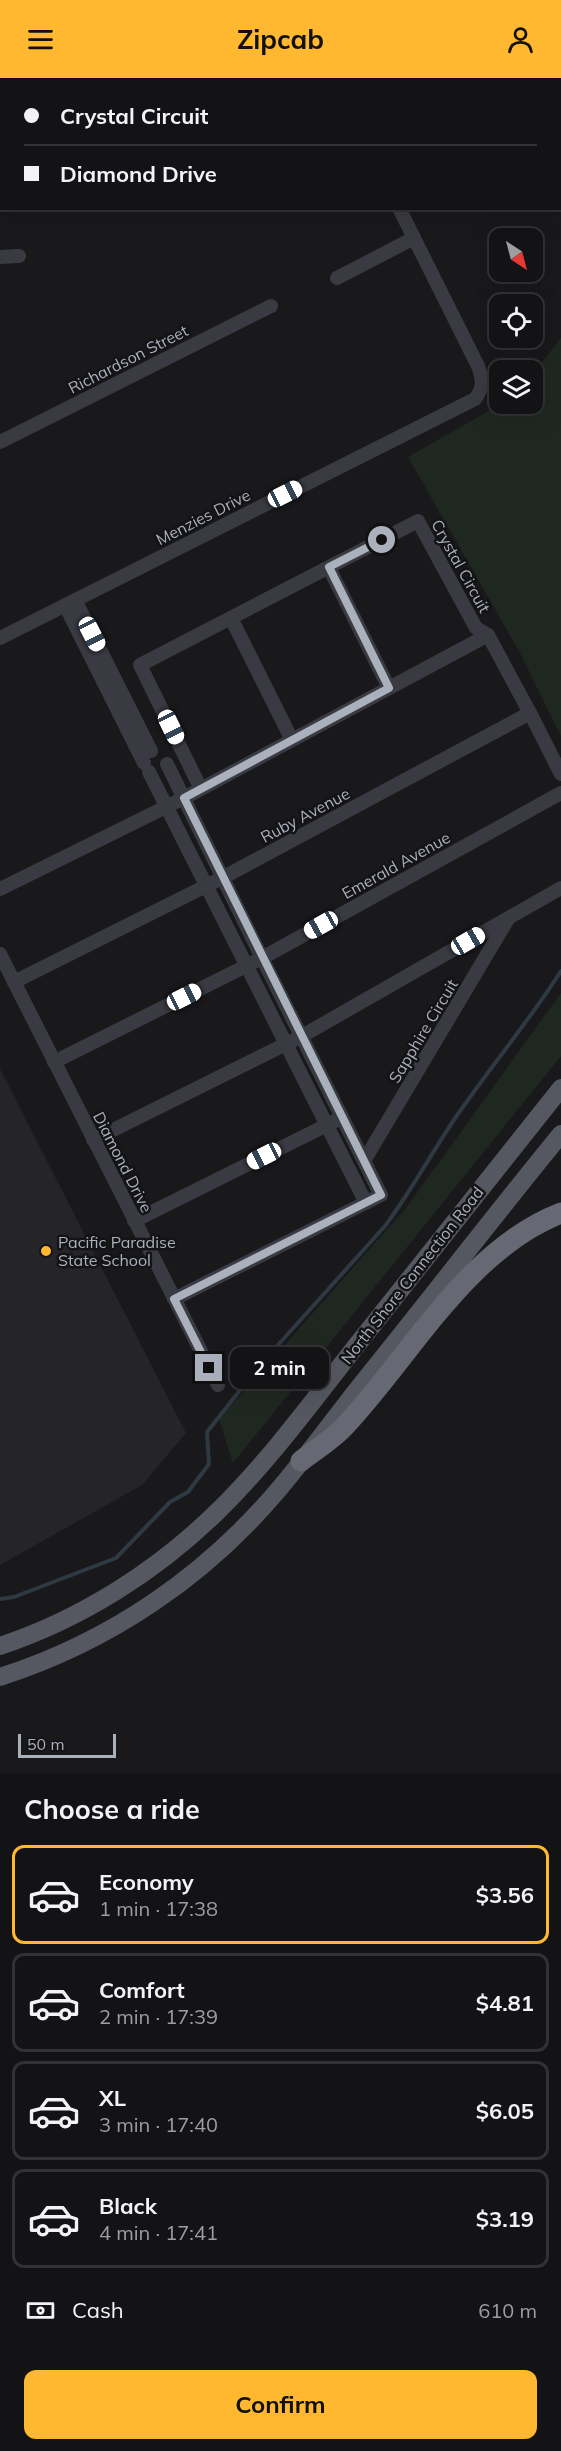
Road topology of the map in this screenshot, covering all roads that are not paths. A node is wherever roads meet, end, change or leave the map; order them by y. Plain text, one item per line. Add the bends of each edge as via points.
1 (400, 210) edge
2 (414, 238) junction
3 (19, 256) dead end
4 (0, 257) edge
5 (337, 278) dead end
6 (271, 306) dead end
7 (0, 442) edge
8 (329, 567) junction
9 (70, 603) junction
10 (231, 618) junction
11 (488, 635) junction
12 (0, 638) edge
13 (389, 688) junction
14 (530, 713) junction
15 (292, 740) junction
16 (148, 762) junction
17 (167, 764) junction
18 (561, 774) edge
19 (201, 789) junction
20 (561, 793) edge
21 (184, 798) junction
22 (167, 806) junction
23 (222, 878) junction
24 (208, 885) junction
25 (561, 888) edge
26 (0, 889) edge
27 (510, 917) junction
28 (0, 954) edge
29 (261, 958) junction
30 (248, 965) junction
31 (14, 982) junction
32 (302, 1036) junction
33 (287, 1044) junction
34 (54, 1062) junction
35 (561, 1088) edge
36 (342, 1118) junction
37 (327, 1125) junction
38 (561, 1134) edge
39 (93, 1140) junction
40 (364, 1161) junction
41 (366, 1203) junction
42 (561, 1213) edge
43 (134, 1221) junction
44 (174, 1299) junction
45 (218, 1385) dead end
46 (301, 1461) junction
47 (0, 1646) edge
48 (0, 1677) edge

1 - 2 street
2 - 5 street
2 - 9 street, Menzies Drive via 478,366 483,380 475,399
3 - 4 street
6 - 7 street, Richardson Street
8 - 10 street, Crystal Circuit
8 - 11 street, Crystal Circuit via 418,521 476,628
8 - 13 street
9 - 12 street, Menzies Drive
9 - 16 street
10 - 15 street
10 - 19 street, Crystal Circuit via 140,665
11 - 13 street, Crystal Circuit
11 - 14 street
13 - 15 street, Crystal Circuit
14 - 18 street
14 - 23 street, Ruby Avenue
15 - 19 street, Crystal Circuit
16 - 17 street via 161,773
16 - 17 street via 156,750 163,753
16 - 22 street
17 - 21 street
19 - 21 street, Crystal Circuit
20 - 29 street, Emerald Avenue
21 - 22 street, Crystal Circuit
21 - 23 street
22 - 24 street
22 - 26 street, Crystal Circuit
23 - 24 street, Ruby Avenue
23 - 29 street
24 - 30 street
24 - 31 street, Ruby Avenue
25 - 27 street, Sapphire Circuit
27 - 32 street, Sapphire Circuit
27 - 40 street, Sapphire Circuit
28 - 31 street, Diamond Drive
29 - 30 street, Emerald Avenue
29 - 32 street
30 - 33 street
30 - 34 street, Emerald Avenue
31 - 34 street, Diamond Drive
32 - 33 street, Sapphire Circuit
32 - 36 street
33 - 37 street
33 - 39 street, Sapphire Circuit
34 - 39 street, Diamond Drive
35 - 47 main road, North Shore Connection Road via 281,1441 219,1510 187,1540 116,1591 42,1630
36 - 37 street
36 - 40 street
37 - 41 street
37 - 43 street
38 - 46 main road, North Shore Connection Road
39 - 43 street, Diamond Drive
40 - 41 street via 381,1195
41 - 44 street
42 - 46 highway via 514,1239 478,1269 343,1428
43 - 44 street, Diamond Drive
44 - 45 street, Diamond Drive
46 - 48 main road, North Shore Connection Road via 234,1538 165,1595 94,1638

